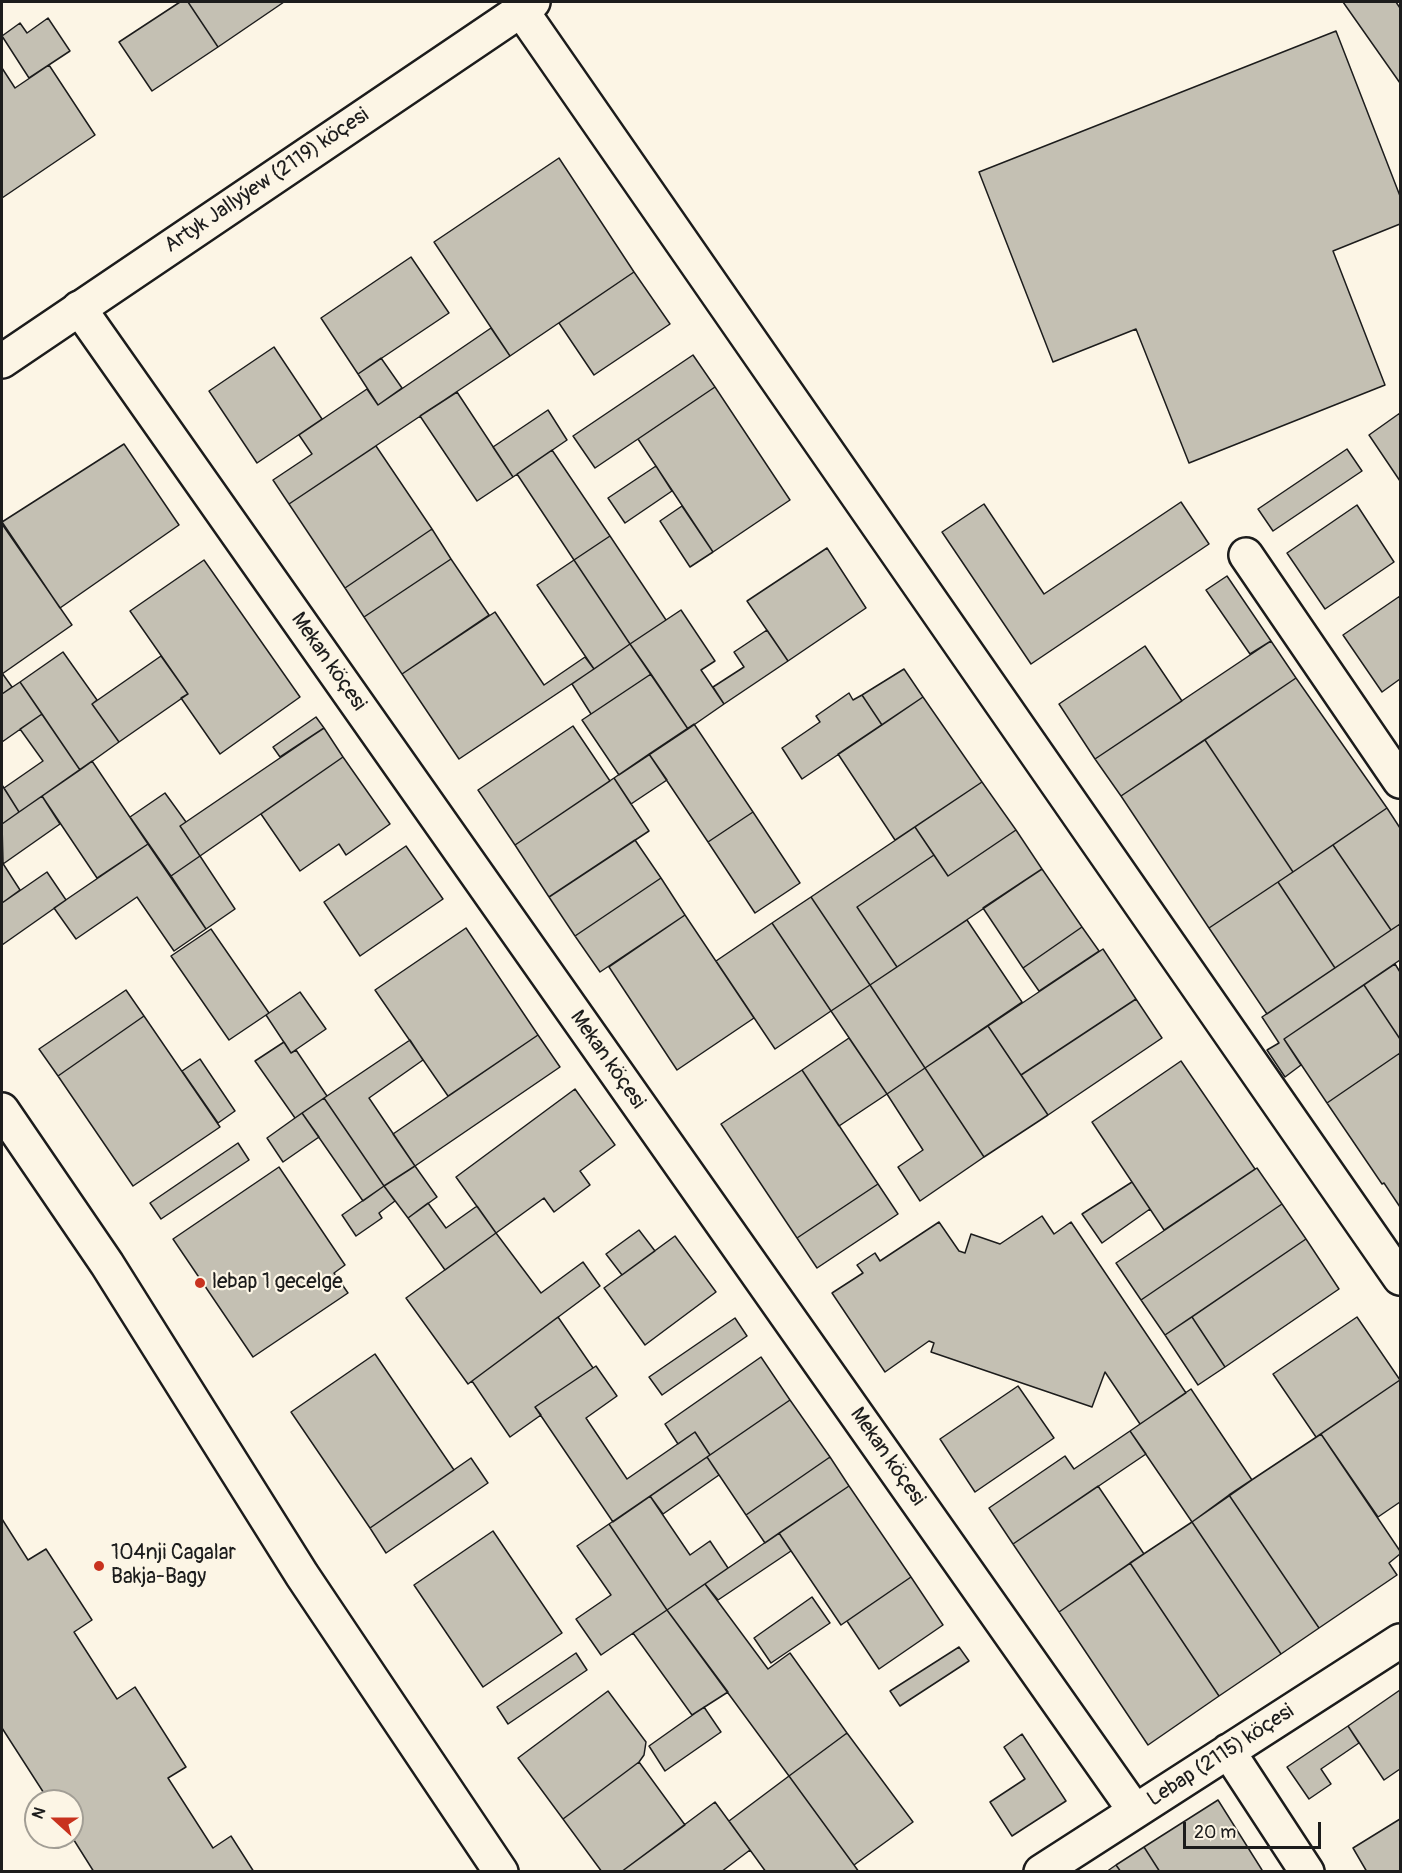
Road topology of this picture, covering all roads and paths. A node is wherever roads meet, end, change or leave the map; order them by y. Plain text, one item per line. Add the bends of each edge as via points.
1 (527, 6) edge
2 (80, 308) junction
3 (2, 361) edge
4 (1246, 555) dead end
5 (1401, 781) edge
6 (2, 1110) edge
7 (1401, 1278) edge
8 (1401, 1641) edge
9 (1228, 1751) junction
10 (1135, 1811) junction
11 (501, 1872) edge
12 (1041, 1872) edge
13 (1307, 1872) edge

1 - 2 street, Artyk Jallyýew (2119) köçesi
1 - 7 street
2 - 3 street, Artyk Jallyýew (2119) köçesi
2 - 10 street, Mekan köçesi
4 - 5 street
6 - 11 street via 107,1264 302,1575
8 - 9 street, Lebap (2115) köçesi
9 - 10 street, Lebap (2115) köçesi
9 - 13 street
10 - 12 street, Lebap (2115) köçesi

